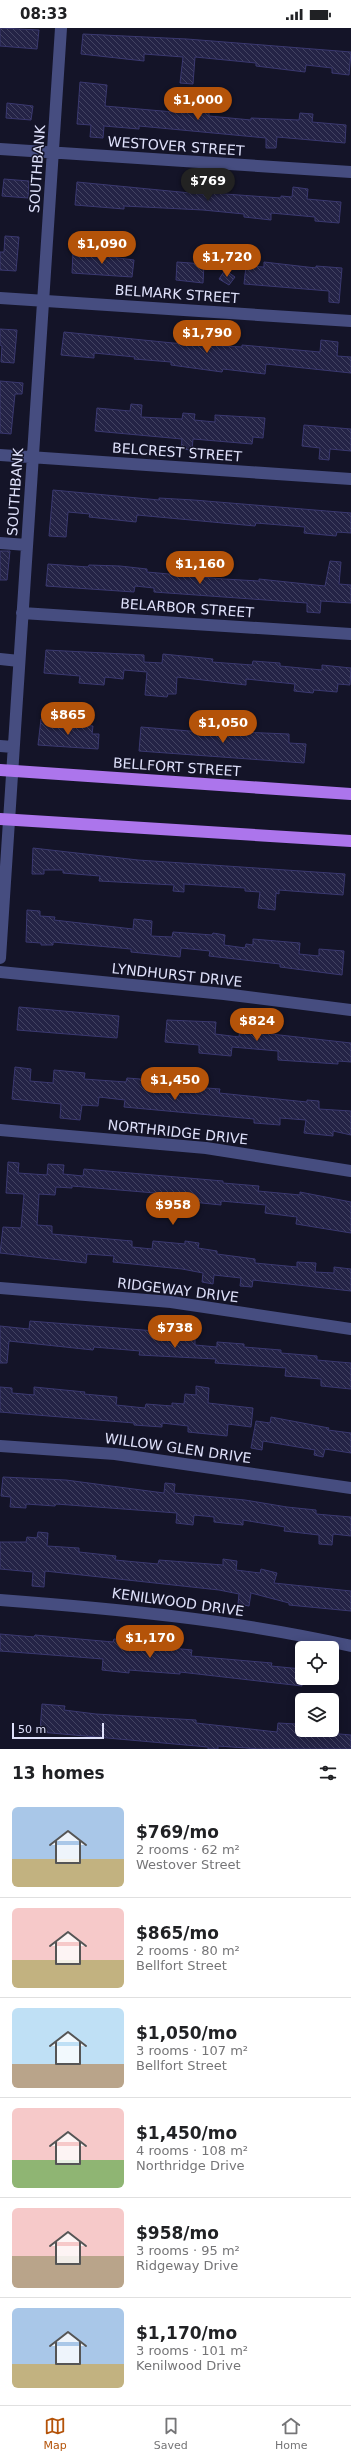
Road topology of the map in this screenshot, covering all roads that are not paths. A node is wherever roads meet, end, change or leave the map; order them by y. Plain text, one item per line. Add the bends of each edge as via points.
1 (62, 28) edge
2 (0, 149) edge
3 (53, 152) junction
4 (351, 172) edge
5 (0, 298) edge
6 (43, 300) junction
7 (351, 321) edge
8 (0, 455) edge
9 (33, 457) junction
10 (351, 479) edge
11 (0, 543) edge
12 (27, 544) junction
13 (22, 613) junction
14 (351, 634) edge
15 (0, 659) edge
16 (19, 661) junction
17 (0, 746) edge
18 (13, 747) junction
19 (6, 770) edge
20 (351, 794) edge
21 (4, 820) edge
22 (351, 841) edge
23 (0, 958) edge
24 (0, 972) edge
25 (351, 1010) edge
26 (0, 1130) edge
27 (351, 1171) edge
28 (0, 1288) edge
29 (351, 1329) edge
30 (0, 1446) edge
31 (351, 1488) edge
32 (0, 1600) edge
33 (351, 1646) edge

1 - 3 street, SOUTHBANK
2 - 3 street, WESTOVER STREET
3 - 4 street, WESTOVER STREET
3 - 6 street, SOUTHBANK
5 - 6 street, BELMARK STREET
6 - 7 street, BELMARK STREET
6 - 9 street, SOUTHBANK
8 - 9 street, BELCREST STREET
9 - 10 street, BELCREST STREET
9 - 12 street, SOUTHBANK
11 - 12 street
12 - 13 street, SOUTHBANK
13 - 14 street, BELARBOR STREET
13 - 16 street, SOUTHBANK
15 - 16 street
16 - 18 street, SOUTHBANK
17 - 18 street
18 - 19 street, SOUTHBANK
19 - 20 main road, BELLFORT STREET
19 - 21 street, SOUTHBANK
21 - 22 main road
21 - 23 street, SOUTHBANK
24 - 25 street, LYNDHURST DRIVE via 224,994
26 - 27 street, NORTHRIDGE DRIVE via 206,1148
28 - 29 street, RIDGEWAY DRIVE via 171,1302
30 - 31 street, WILLOW GLEN DRIVE via 115,1454
32 - 33 street, KENILWOOD DRIVE via 115,1609 296,1633

